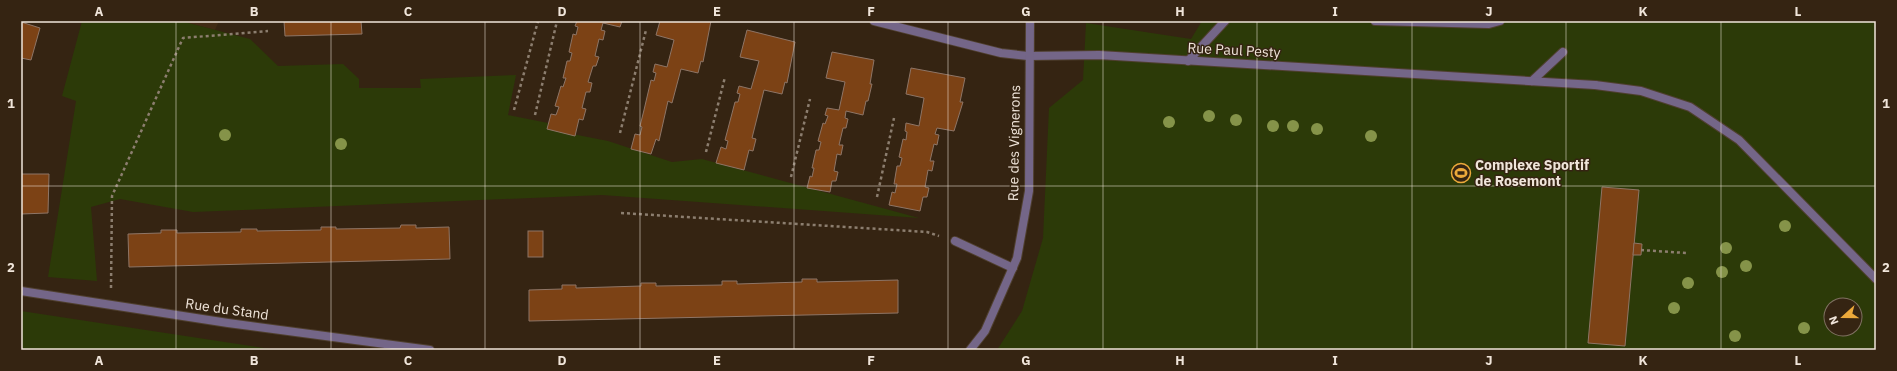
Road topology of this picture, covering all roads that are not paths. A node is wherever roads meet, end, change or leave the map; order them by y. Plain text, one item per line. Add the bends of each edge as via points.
1 (874, 21) edge
2 (1030, 21) edge
3 (1225, 21) edge
4 (1375, 21) edge
5 (1500, 21) edge
6 (1563, 52) dead end
7 (1028, 56) junction
8 (1188, 61) junction
9 (1532, 81) junction
10 (955, 240) road end
11 (1012, 268) junction
12 (1876, 279) edge
13 (21, 291) edge
14 (430, 350) edge
15 (970, 350) edge

1 - 7 street, Rue Paul Pesty via 974,47
2 - 7 street, Rue des Vignerons
3 - 8 street
4 - 5 street via 1489,24
6 - 9 street
7 - 8 street, Rue Paul Pesty via 1099,56
7 - 11 street, Rue des Vignerons via 1029,191 1017,258
8 - 9 street, Rue Paul Pesty
9 - 12 street, Rue Paul Pesty via 1641,91 1690,107 1739,140
10 - 11 street
11 - 15 street, Rue des Vignerons via 985,330
13 - 14 street, Rue du Stand via 228,323

